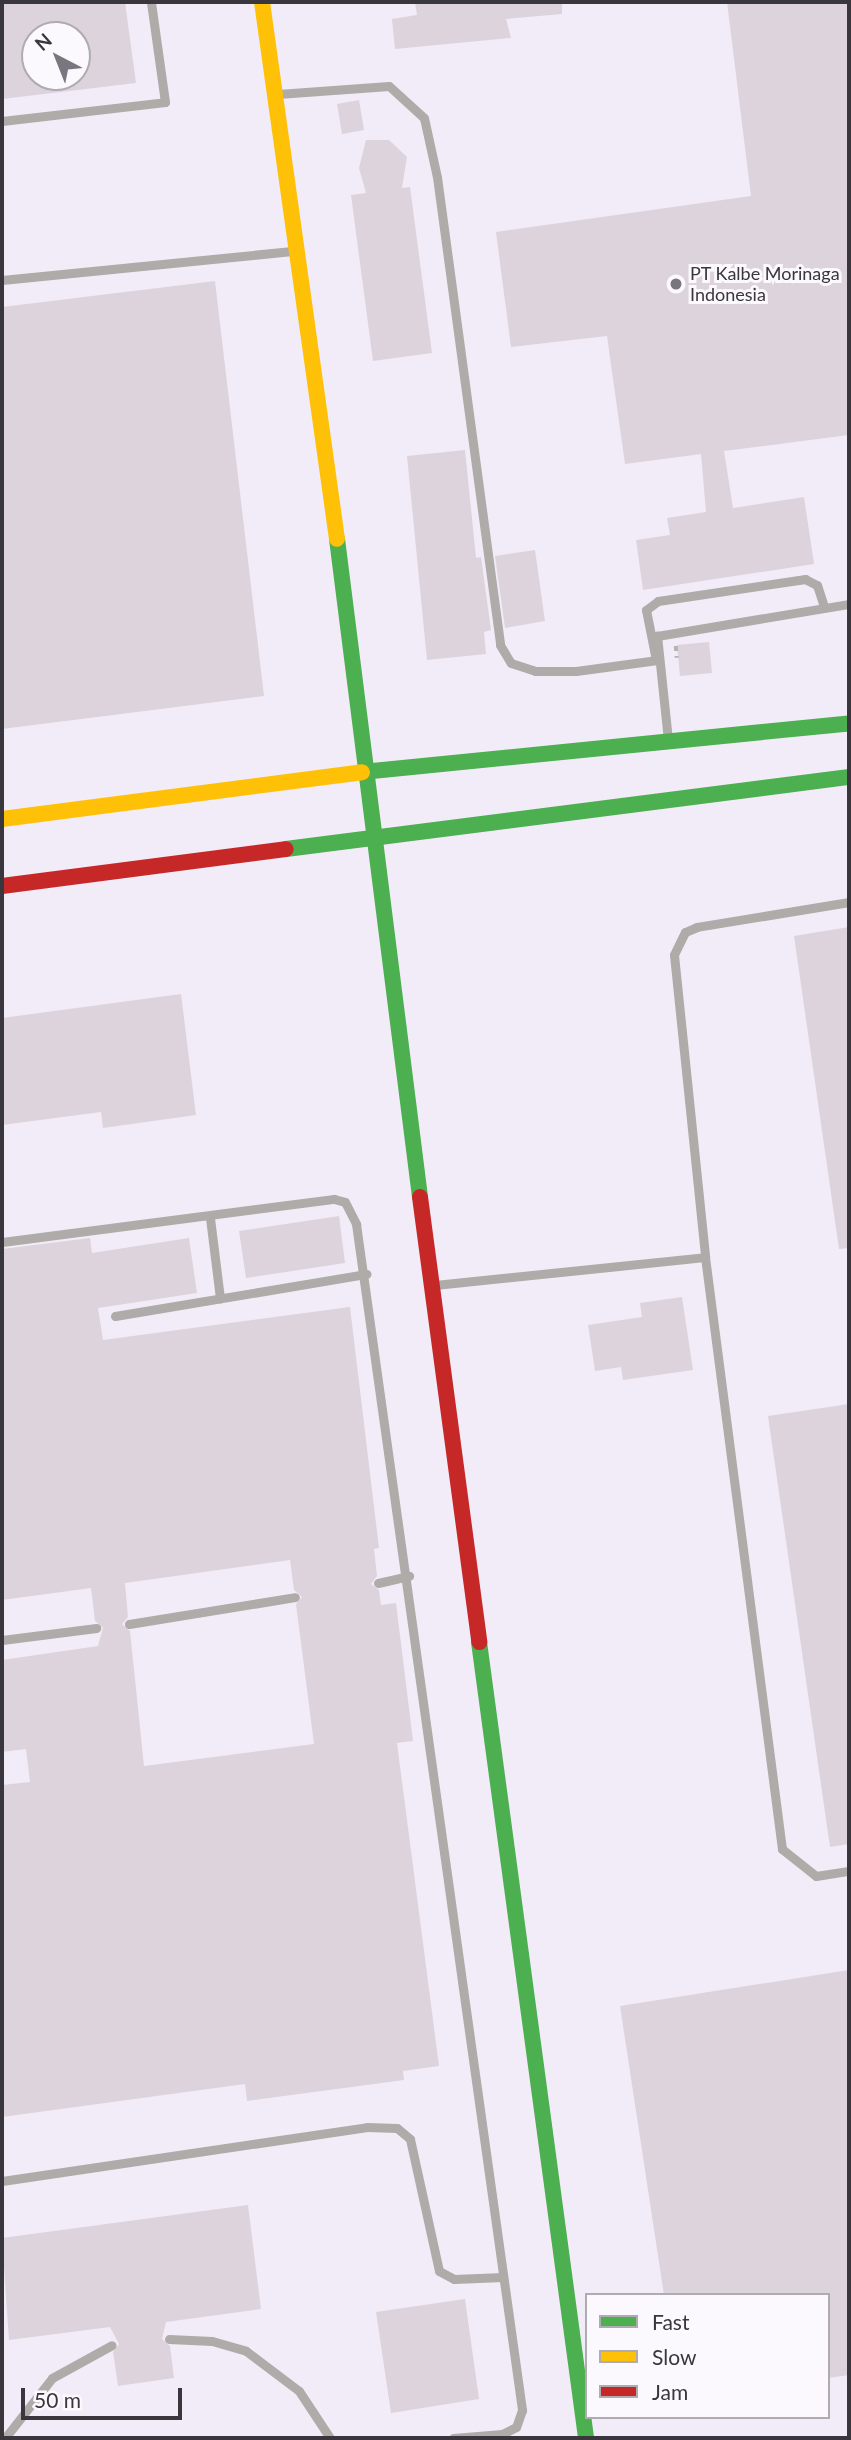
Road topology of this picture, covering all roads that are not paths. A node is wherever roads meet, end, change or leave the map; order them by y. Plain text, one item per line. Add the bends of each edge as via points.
1 (150, 2) edge
2 (262, 2) edge
3 (273, 95) junction
4 (2, 121) edge
5 (295, 251) junction
6 (2, 280) edge
7 (849, 604) edge
8 (824, 607) junction
9 (657, 660) junction
10 (849, 723) edge
11 (668, 742) junction
12 (369, 771) junction
13 (849, 777) edge
14 (2, 819) edge
15 (372, 838) junction
16 (2, 886) edge
17 (849, 902) edge
18 (210, 1218) junction
19 (2, 1242) edge
20 (705, 1256) junction
21 (367, 1274) junction
22 (435, 1285) junction
23 (220, 1298) junction
24 (115, 1316) dead end
25 (409, 1576) junction
26 (378, 1583) dead end
27 (295, 1597) dead end
28 (129, 1624) dead end
29 (96, 1628) dead end
30 (2, 1640) edge
31 (849, 1871) edge
32 (2, 2181) edge
33 (503, 2277) junction
34 (169, 2339) dead end
35 (112, 2345) dead end
36 (5, 2438) edge
37 (330, 2438) edge
38 (453, 2438) edge
39 (586, 2438) edge

1 - 4 lane via 165,102
2 - 3 street
3 - 5 street
3 - 9 lane via 389,86 424,118 437,177 500,645 511,663 535,671
5 - 6 lane
5 - 12 street
7 - 8 lane
8 - 9 lane via 664,632 657,636
8 - 9 lane via 817,585 804,579 658,601 646,610
9 - 11 lane
10 - 11 street
11 - 12 street
12 - 14 street
12 - 15 street
13 - 15 street
15 - 16 street
15 - 22 street
17 - 20 lane via 697,927 676,944
18 - 19 lane
18 - 21 lane via 334,1199 345,1202 356,1224
18 - 23 lane
20 - 22 lane
20 - 31 lane via 782,1849 816,1876
21 - 23 lane
21 - 25 lane
22 - 39 street
23 - 24 lane
25 - 26 lane
25 - 33 lane
27 - 28 lane
29 - 30 lane
32 - 33 lane via 367,2127 397,2128 410,2139 439,2271 454,2279
33 - 38 lane via 522,2410 516,2427 502,2434
34 - 37 lane via 212,2341 246,2351 299,2391
35 - 36 lane via 52,2378

